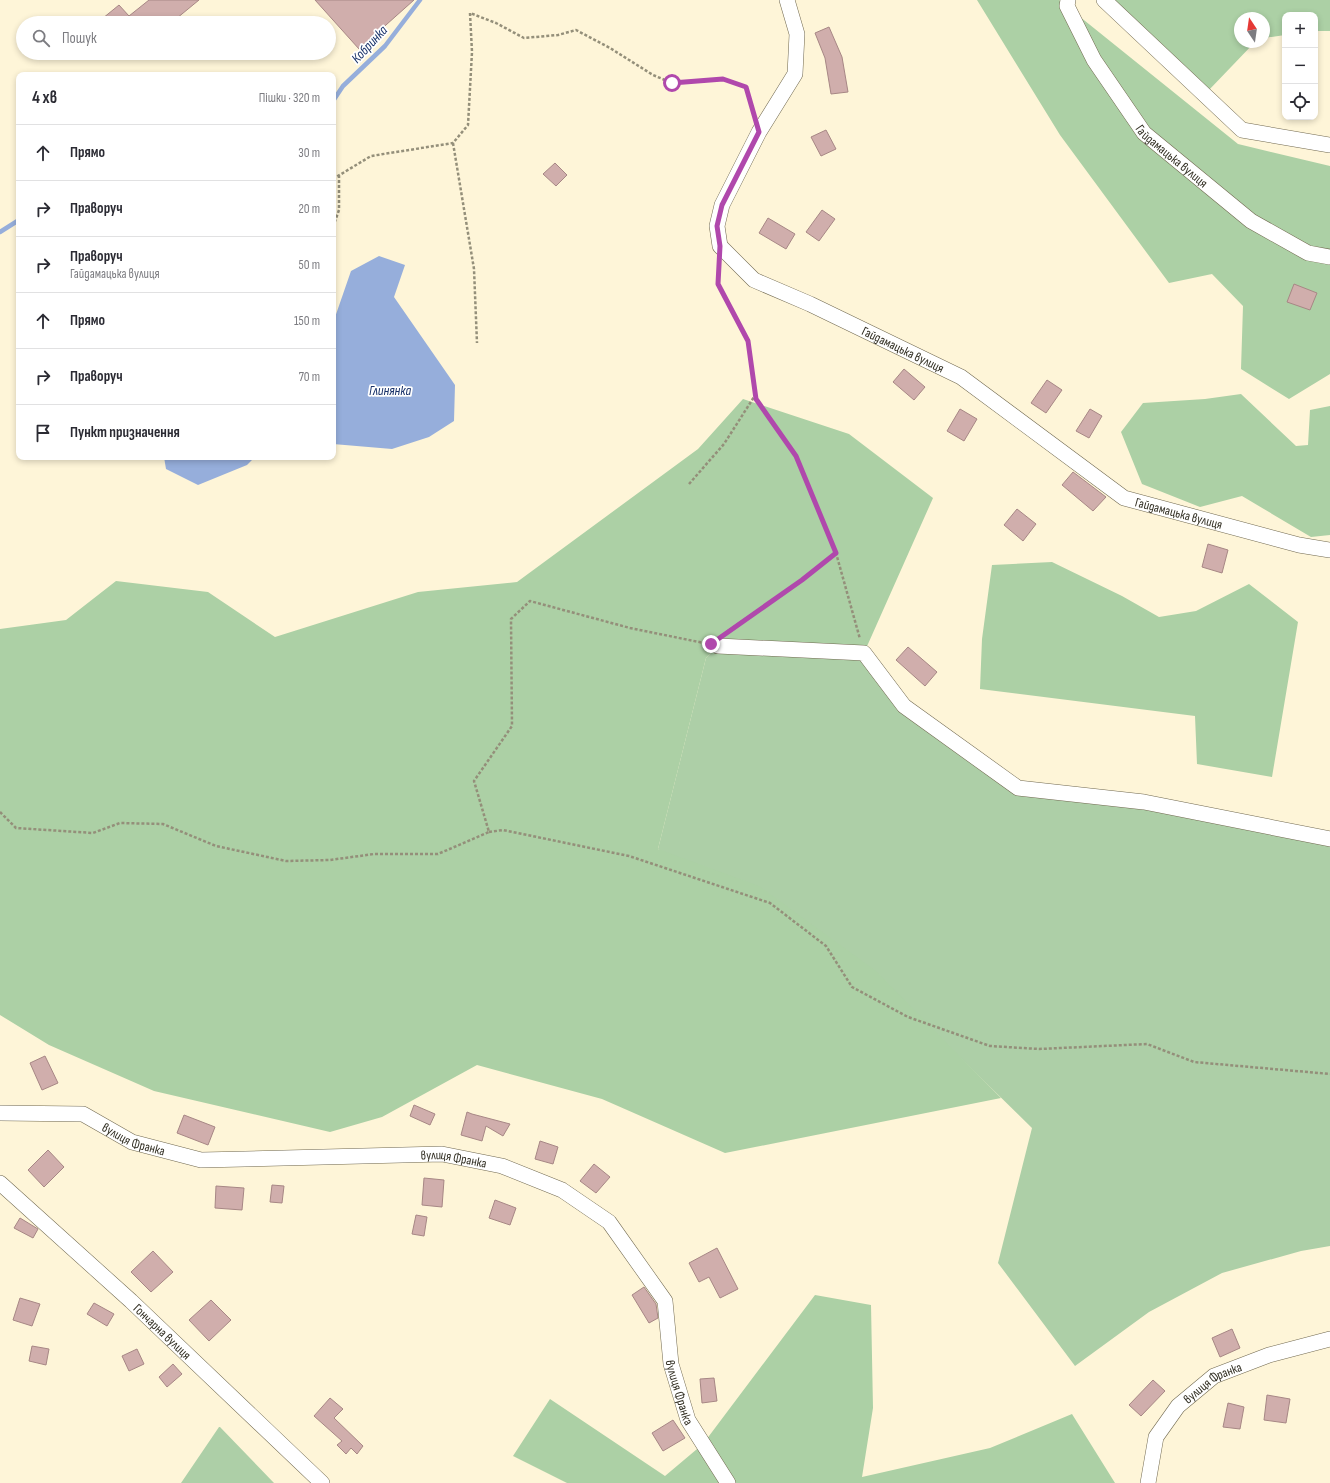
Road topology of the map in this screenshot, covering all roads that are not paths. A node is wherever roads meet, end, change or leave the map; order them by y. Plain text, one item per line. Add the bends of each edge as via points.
1 (787, 0) edge
2 (1068, 0) edge
3 (1104, 0) edge
4 (1330, 145) edge
5 (1330, 257) edge
6 (1330, 550) edge
7 (720, 640) road end
8 (1330, 839) edge
9 (0, 1113) edge
10 (0, 1183) edge
11 (1330, 1339) edge
12 (322, 1483) edge
13 (728, 1483) edge
14 (1148, 1483) edge

1 - 6 street, Гайдамацька вулиця via 797,34 795,74 759,132 722,205 717,226 720,246 754,280 810,304 961,377 1124,498 1299,546
2 - 5 street, Гайдамацька вулиця via 1068,6 1094,60 1144,133 1251,221 1308,253
3 - 4 street via 1242,130
7 - 8 street via 864,653 904,706 1018,788 1144,802
9 - 13 street, вулиця Франка via 83,1114 132,1142 201,1160 442,1154 502,1166 562,1190 609,1222 664,1301 671,1364 688,1420
10 - 12 street, Гончарна вулиця via 132,1300
11 - 14 street, вулиця Франка via 1269,1356 1214,1376 1178,1406 1156,1437

